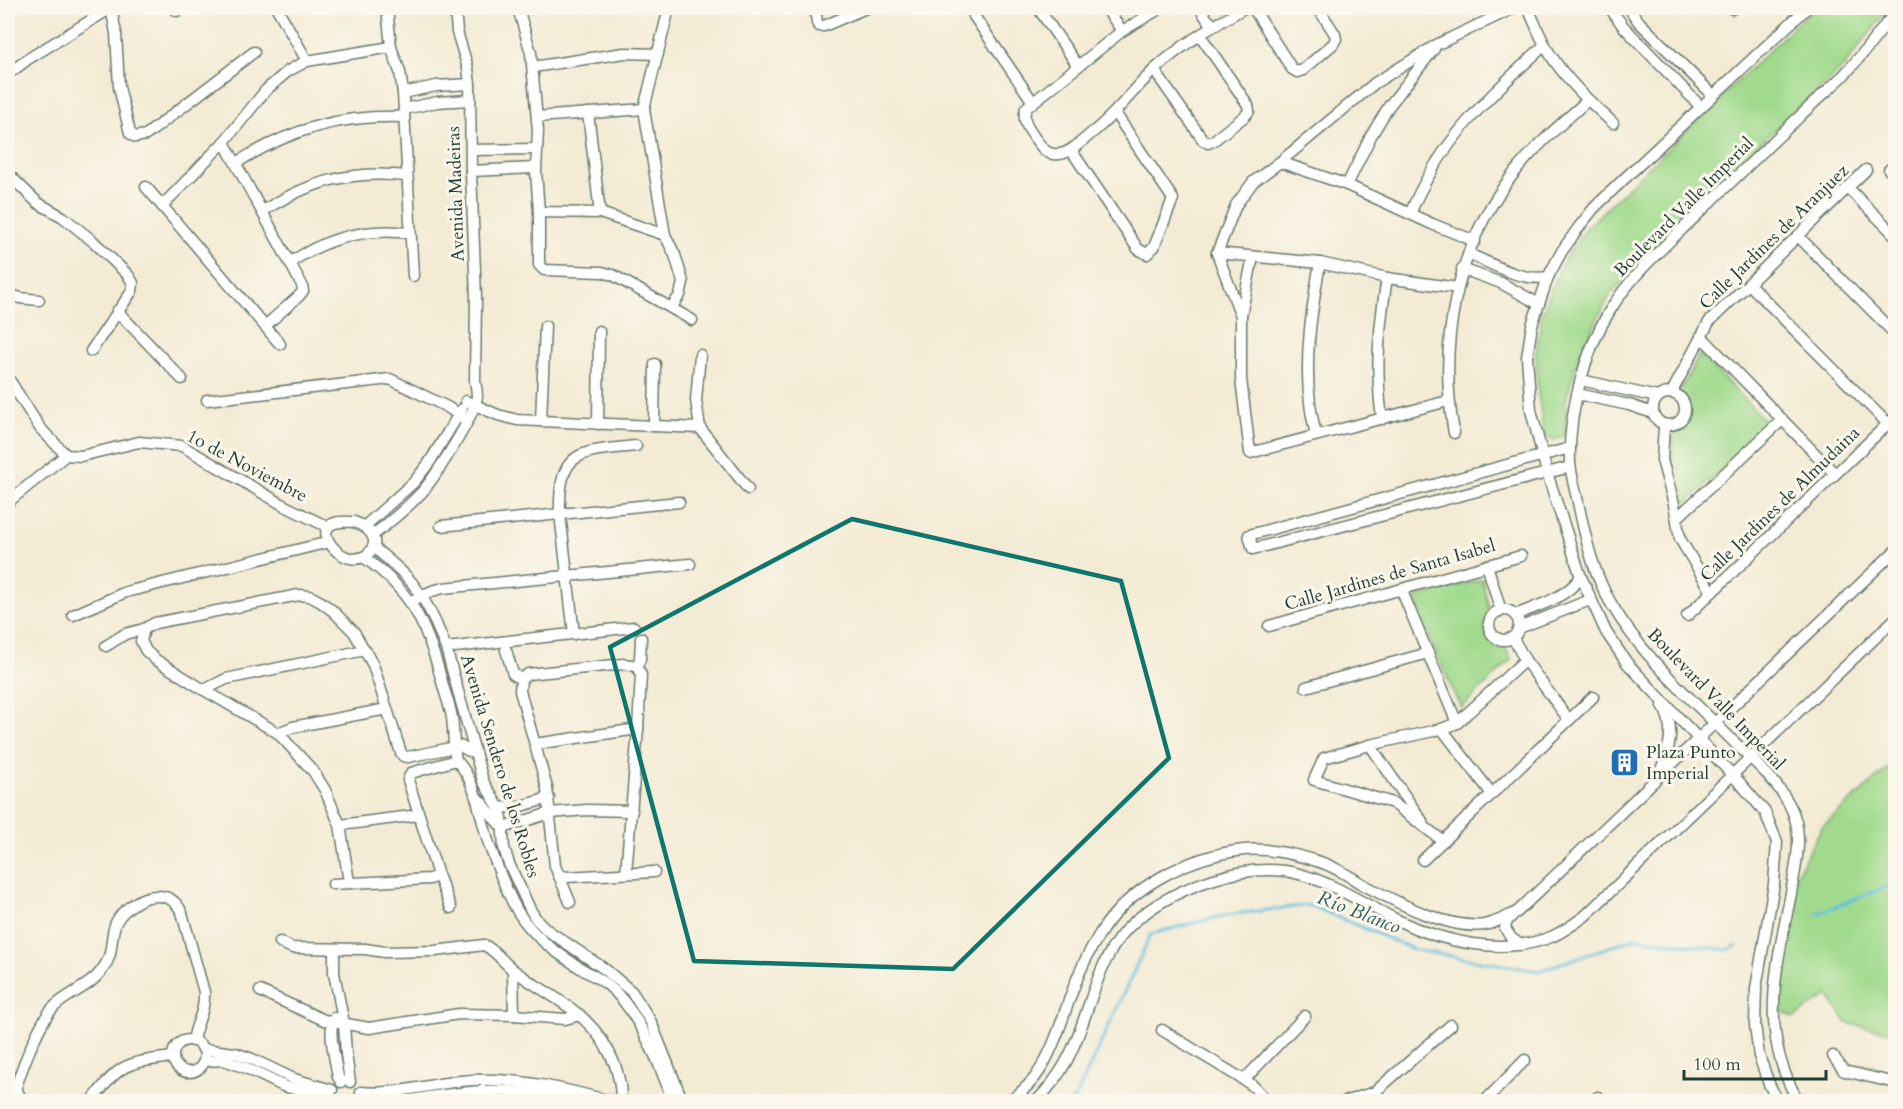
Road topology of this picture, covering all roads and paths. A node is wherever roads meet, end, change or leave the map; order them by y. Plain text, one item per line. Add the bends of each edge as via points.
1 (111, 8) edge
2 (277, 8) edge
3 (387, 8) edge
4 (454, 8) edge
5 (518, 8) edge
6 (669, 8) edge
7 (815, 8) edge
8 (866, 8) edge
9 (1038, 8) edge
10 (1106, 8) edge
11 (1161, 8) edge
12 (1200, 8) edge
13 (1245, 8) edge
14 (1253, 8) edge
15 (1318, 8) edge
16 (1514, 8) edge
17 (1528, 8) edge
18 (1611, 8) edge
19 (1629, 8) edge
20 (1807, 8) edge
21 (1896, 11) edge
22 (974, 16) dead end
23 (1214, 26) junction
24 (1122, 31) junction
25 (1200, 35) junction
26 (1438, 44) junction
27 (1545, 45) junction
28 (391, 46) junction
29 (254, 52) dead end
30 (658, 54) junction
31 (306, 61) junction
32 (1078, 66) junction
33 (532, 67) junction
34 (1154, 70) junction
35 (8, 74) edge
36 (470, 84) junction
37 (403, 93) junction
38 (1713, 95) junction
39 (1588, 99) junction
40 (470, 100) junction
41 (1033, 102) junction
42 (1700, 106) junction
43 (644, 109) junction
44 (404, 113) junction
45 (588, 113) junction
46 (1115, 113) junction
47 (537, 117) junction
48 (1613, 123) dead end
49 (224, 142) junction
50 (536, 149) junction
51 (471, 150) junction
52 (1071, 150) junction
53 (1280, 162) junction
54 (236, 163) junction
55 (536, 168) junction
56 (1866, 170) dead end
57 (471, 171) junction
58 (8, 174) edge
59 (407, 176) junction
60 (1347, 184) junction
61 (146, 187) dead end
62 (1848, 188) junction
63 (162, 206) junction
64 (263, 211) junction
65 (539, 212) junction
66 (600, 213) junction
67 (1410, 214) junction
68 (410, 233) junction
69 (665, 235) junction
70 (1798, 236) junction
71 (1896, 236) edge
72 (1475, 241) junction
73 (1217, 253) junction
74 (1469, 254) junction
75 (1253, 256) junction
76 (291, 262) junction
77 (1320, 263) junction
78 (1462, 269) junction
79 (413, 276) dead end
80 (1548, 277) junction
81 (1387, 278) junction
82 (1749, 284) junction
83 (1458, 288) junction
84 (8, 294) edge
85 (39, 300) dead end
86 (1539, 304) junction
87 (671, 308) junction
88 (117, 311) junction
89 (1241, 316) junction
90 (692, 320) dead end
91 (265, 326) junction
92 (544, 326) dead end
93 (599, 331) dead end
94 (1896, 335) edge
95 (1701, 336) junction
96 (280, 344) dead end
97 (92, 351) dead end
98 (700, 355) dead end
99 (655, 364) dead end
100 (8, 378) edge
101 (182, 379) dead end
102 (1581, 380) junction
103 (1610, 387) junction
104 (1672, 392) junction
105 (1577, 394) junction
106 (1657, 397) junction
107 (207, 400) dead end
108 (1606, 400) junction
109 (1448, 401) junction
110 (470, 403) junction
111 (1653, 413) junction
112 (463, 417) junction
113 (1382, 418) junction
114 (1892, 419) edge
115 (1782, 420) junction
116 (541, 421) junction
117 (598, 424) junction
118 (1664, 425) junction
119 (654, 426) junction
120 (700, 428) junction
121 (1454, 433) dead end
122 (1316, 435) junction
123 (636, 446) dead end
124 (1570, 448) junction
125 (66, 455) junction
126 (1542, 455) junction
127 (1519, 461) junction
128 (1570, 467) junction
129 (1547, 473) junction
130 (1834, 474) junction
131 (1525, 479) junction
132 (414, 482) junction
133 (748, 489) dead end
134 (422, 492) junction
135 (1387, 496) junction
136 (8, 502) edge
137 (679, 502) dead end
138 (1390, 513) junction
139 (560, 514) junction
140 (1677, 518) junction
141 (365, 526) junction
142 (441, 526) dead end
143 (328, 527) junction
144 (373, 535) junction
145 (329, 542) junction
146 (373, 547) junction
147 (1896, 550) edge
148 (1521, 556) dead end
149 (363, 557) junction
150 (690, 564) dead end
151 (1487, 565) junction
152 (568, 576) junction
153 (1581, 577) junction
154 (1401, 589) junction
155 (1712, 592) junction
156 (421, 596) junction
157 (1557, 599) junction
158 (1590, 600) junction
159 (410, 602) junction
160 (1502, 611) junction
161 (1562, 611) junction
162 (73, 615) dead end
163 (1515, 615) junction
164 (1687, 616) dead end
165 (1896, 618) edge
166 (1622, 621) junction
167 (1269, 626) dead end
168 (634, 627) dead end
169 (144, 629) junction
170 (1606, 632) junction
171 (1516, 633) junction
172 (574, 634) junction
173 (641, 638) dead end
174 (106, 646) dead end
175 (446, 648) junction
176 (364, 650) junction
177 (506, 650) dead end
178 (1428, 653) junction
179 (1526, 660) junction
180 (637, 666) junction
181 (520, 679) junction
182 (1306, 687) dead end
183 (204, 690) junction
184 (1657, 695) junction
185 (1593, 697) dead end
186 (387, 709) junction
187 (1569, 720) junction
188 (1457, 723) junction
189 (1715, 723) junction
190 (638, 729) junction
191 (1442, 729) junction
192 (278, 733) junction
193 (1698, 740) junction
194 (535, 744) junction
195 (1370, 745) junction
196 (453, 747) junction
197 (427, 752) junction
198 (475, 754) junction
199 (1750, 757) junction
200 (456, 760) junction
201 (431, 766) junction
202 (1732, 775) junction
203 (1657, 778) junction
204 (1492, 794) junction
205 (476, 797) junction
206 (549, 798) junction
207 (521, 806) junction
208 (499, 808) junction
209 (632, 811) junction
210 (550, 813) junction
211 (419, 815) junction
212 (524, 820) junction
213 (340, 825) junction
214 (503, 828) junction
215 (1427, 829) junction
216 (1443, 841) junction
217 (1306, 857) junction
218 (1423, 860) dead end
219 (654, 872) dead end
220 (626, 873) junction
221 (558, 874) junction
222 (1299, 874) junction
223 (438, 875) junction
224 (349, 882) junction
225 (333, 884) dead end
226 (570, 902) dead end
227 (451, 908) dead end
228 (1517, 912) junction
229 (1768, 917) junction
230 (1786, 918) junction
231 (280, 942) dead end
232 (1521, 945) junction
233 (334, 948) junction
234 (513, 971) junction
235 (1076, 981) junction
236 (1094, 989) junction
237 (260, 991) dead end
238 (340, 1009) junction
239 (514, 1015) junction
240 (580, 1015) junction
241 (1305, 1016) dead end
242 (331, 1023) junction
243 (344, 1024) junction
244 (1450, 1025) dead end
245 (1162, 1030) dead end
246 (193, 1041) junction
247 (203, 1048) junction
248 (1833, 1056) dead end
249 (172, 1057) junction
250 (1524, 1060) dead end
251 (204, 1061) junction
252 (1244, 1080) junction
253 (346, 1082) junction
254 (1896, 1083) edge
255 (332, 1097) edge
256 (361, 1097) edge
257 (1372, 1097) edge
258 (93, 1100) dead end
259 (671, 1100) edge
260 (24, 1101) edge
261 (401, 1101) edge
262 (583, 1101) edge
263 (614, 1101) edge
264 (683, 1101) edge
265 (1011, 1101) edge
266 (1036, 1101) edge
267 (1268, 1101) edge
268 (1344, 1101) edge
269 (1484, 1101) edge
270 (1778, 1101) edge
271 (1799, 1101) edge

1 - 29 street via 119,87 130,133 135,137 146,135
1 - 35 street
2 - 31 street
3 - 28 street
4 - 36 street, Avenida Madeiras
5 - 33 street
6 - 30 street
7 - 8 street via 817,23 824,26
9 - 32 street
10 - 24 street
11 - 24 street
12 - 23 street
13 - 23 street
14 - 15 street via 1297,72 1336,39
16 - 26 street
17 - 27 street
18 - 42 street via 1623,26
19 - 38 street
20 - 38 street
21 - 102 street, Boulevard Valle Imperial via 1843,76 1622,292 1592,346
22 - 41 street
23 - 25 street
24 - 32 street
25 - 34 street
25 - 34 street via 1249,111 1213,141 1203,140
26 - 53 street via 1375,83
26 - 60 street via 1389,106
27 - 39 street via 1565,75
27 - 67 street via 1456,134 1420,189
28 - 31 street
28 - 37 street
30 - 33 street via 624,53
30 - 43 street
31 - 49 street via 266,90
32 - 41 street
33 - 47 street
34 - 46 street
36 - 37 street
36 - 40 street, Avenida Madeiras
37 - 44 street
38 - 42 street
39 - 48 street
39 - 72 street via 1510,178 1491,206
40 - 44 street via 437,102
40 - 51 street, Avenida Madeiras
41 - 52 street via 1026,108 1024,121 1044,150 1051,154
42 - 80 street via 1594,208
43 - 45 street
43 - 69 street
44 - 54 street via 316,125 261,147
44 - 59 street
45 - 47 street
45 - 66 street
46 - 52 street
46 - 52 street via 1173,199 1154,247 1147,254 1138,249
47 - 50 street
49 - 54 street
49 - 63 street
50 - 51 street
50 - 55 street
51 - 57 street, Avenida Madeiras
53 - 60 street
53 - 73 street via 1253,182 1236,205
54 - 64 street
55 - 57 street
55 - 65 street
56 - 62 street, Calle Jardines de Aranjuez
57 - 110 street, Avenida Madeiras via 476,297 475,382
58 - 88 street via 38,203 63,217 129,275 132,291
59 - 64 street via 342,177 300,190
59 - 68 street
60 - 67 street
61 - 63 street
62 - 70 street, Calle Jardines de Aranjuez
62 - 71 street
63 - 91 street
64 - 76 street
65 - 66 street
65 - 87 street via 539,265 544,270 613,275
66 - 69 street
67 - 72 street
68 - 76 street via 356,233 322,243
68 - 79 street
69 - 87 street via 683,282
70 - 82 street, Calle Jardines de Aranjuez
70 - 94 street
72 - 74 street
73 - 75 street
73 - 89 street
74 - 78 street
74 - 80 street via 1527,278
75 - 77 street
75 - 89 street
76 - 91 street via 303,291
77 - 81 street
77 - 122 street via 1309,347 1310,403
78 - 83 street
78 - 86 street via 1501,283
80 - 86 street
81 - 83 street
81 - 113 street via 1377,359
82 - 95 street, Calle Jardines de Aranjuez via 1709,322
82 - 114 street
83 - 109 street via 1447,358
84 - 85 street
86 - 126 street via 1527,357 1531,410
87 - 90 street
88 - 97 street
88 - 101 street
89 - 122 street via 1241,379 1250,453
91 - 96 street
92 - 116 street
93 - 117 street
95 - 104 street, Calle Jardines de Aranjuez
95 - 115 street
98 - 120 street via 696,400
99 - 119 street
100 - 125 street via 40,428
102 - 103 street
102 - 105 street, Boulevard Valle Imperial
103 - 106 street
103 - 108 street
104 - 106 street
104 - 118 street via 1680,396 1685,412 1673,425
105 - 108 street
105 - 124 street, Boulevard Valle Imperial
106 - 111 street
107 - 112 street via 390,379
108 - 111 street
109 - 113 street
109 - 121 street
110 - 112 street, Avenida Madeiras
110 - 116 street via 517,420
111 - 118 street
112 - 132 street, Avenida Madeiras
112 - 134 street, Avenida Madeiras via 439,470
113 - 122 street
114 - 130 street, Calle Jardines de Almudaina
115 - 130 street
115 - 140 street
116 - 117 street
117 - 119 street
118 - 140 street via 1662,460
119 - 120 street
120 - 133 street
123 - 139 street via 576,457 562,480
124 - 126 street
124 - 128 street, Boulevard Valle Imperial
125 - 136 street
125 - 143 street, 1o de Noviembre via 81,456 139,442 182,446
126 - 127 street
126 - 129 street
127 - 131 street
127 - 135 street
128 - 129 street
128 - 166 street, Boulevard Valle Imperial via 1596,572
129 - 131 street
129 - 153 street
130 - 155 street, Calle Jardines de Almudaina
131 - 138 street
132 - 134 street
132 - 141 street, Avenida Madeiras
134 - 144 street, Avenida Madeiras
135 - 138 street
135 - 138 street via 1249,535 1253,549
137 - 139 street
139 - 142 street
139 - 152 street
140 - 155 street via 1680,539
141 - 143 street via 342,522
141 - 144 street
143 - 145 street
144 - 146 street
145 - 149 street via 342,555
145 - 162 street via 126,592
146 - 149 street
146 - 156 street, Avenida Sendero de los Robles via 406,575
147 - 189 street
148 - 151 street, Calle Jardines de Santa Isabel
149 - 159 street, Avenida Sendero de los Robles via 395,583
150 - 152 street
151 - 154 street, Calle Jardines de Santa Isabel
151 - 160 street
152 - 156 street via 443,588
152 - 172 street
153 - 157 street
153 - 158 street
154 - 167 street, Calle Jardines de Santa Isabel
154 - 178 street
155 - 164 street, Calle Jardines de Almudaina
156 - 159 street
156 - 175 street, Avenida Sendero de los Robles
157 - 161 street
157 - 163 street
158 - 161 street
158 - 170 street
159 - 196 street, Avenida Sendero de los Robles via 432,645 452,717
160 - 163 street
160 - 171 street via 1491,619 1491,631 1500,640
161 - 171 street
163 - 171 street
165 - 199 street
166 - 170 street
166 - 189 street, Boulevard Valle Imperial via 1657,664
168 - 172 street
169 - 174 street
169 - 176 street via 177,618 310,596 333,610
169 - 183 street via 141,641 146,651
170 - 184 street via 1627,663
171 - 179 street
172 - 175 street
173 - 180 street
175 - 198 street, Avenida Sendero de los Robles
176 - 183 street via 226,679
176 - 186 street
177 - 181 street via 513,674
178 - 182 street
178 - 188 street
179 - 187 street
179 - 188 street
180 - 181 street via 528,674
180 - 190 street
181 - 194 street
183 - 192 street
184 - 193 street
184 - 203 street via 1668,713 1671,736
185 - 187 street
186 - 192 street
186 - 197 street via 403,756
187 - 204 street
188 - 191 street
189 - 193 street
189 - 199 street, Boulevard Valle Imperial
190 - 194 street
190 - 209 street
191 - 195 street
191 - 204 street
192 - 213 street via 313,771
193 - 202 street
193 - 203 street
194 - 206 street
195 - 215 street
195 - 215 street via 1324,758 1314,780 1393,803
196 - 197 street
196 - 198 street via 460,746
196 - 200 street, Avenida Sendero de los Robles
197 - 201 street
198 - 208 street, Avenida Sendero de los Robles via 483,781
199 - 202 street
199 - 230 street, Boulevard Valle Imperial via 1777,786 1799,828 1798,856
200 - 201 street
200 - 205 street, Avenida Sendero de los Robles
201 - 211 street via 408,777
202 - 229 street via 1765,812 1777,842
202 - 232 street via 1585,916 1552,937
203 - 228 street
204 - 216 street
205 - 214 street
205 - 259 street, Avenida Sendero de los Robles via 489,845 517,910 552,950 600,979 623,1000 639,1024
206 - 207 street
206 - 210 street
207 - 208 street
207 - 212 street
208 - 214 street, Avenida Sendero de los Robles
209 - 210 street
209 - 220 street
210 - 212 street
210 - 221 street
211 - 213 street
211 - 223 street
212 - 214 street
213 - 224 street
214 - 264 street, Avenida Sendero de los Robles via 509,864 536,919 632,992 651,1022
215 - 216 street
216 - 218 street
217 - 222 street
217 - 228 street via 1329,864 1409,908 1460,924 1482,925
217 - 235 street via 1246,850 1178,869 1121,907 1100,934
219 - 220 street
220 - 221 street via 566,877
221 - 226 street
222 - 232 street via 1439,936 1480,944
222 - 236 street via 1249,871 1188,888 1159,903 1133,922 1115,945
223 - 224 street via 430,879
223 - 227 street
224 - 225 street
228 - 232 street via 1505,928
229 - 230 street
229 - 270 street via 1756,988 1755,1025 1759,1056
230 - 271 street, Boulevard Valle Imperial via 1774,990 1773,1031 1790,1088
231 - 233 street via 292,948
233 - 234 street via 435,951 484,945
233 - 238 street
234 - 239 street
234 - 240 street
235 - 236 street
235 - 265 street via 1050,1054 1034,1078
236 - 266 street via 1066,1062
237 - 242 street
238 - 242 street
238 - 243 street
239 - 240 street via 565,1019
239 - 243 street via 459,1014 369,1028
240 - 263 street via 603,1040 613,1062 621,1085
241 - 252 street
242 - 243 street
242 - 253 street via 338,1077
243 - 253 street
244 - 257 street
245 - 252 street
246 - 247 street
246 - 249 street via 178,1044
246 - 260 street via 205,1004 204,992 182,913 166,897 143,898 117,920 102,971 52,1009 39,1031 16,1084
247 - 251 street
247 - 255 street via 252,1059
248 - 254 street via 1844,1071
249 - 251 street via 184,1072 196,1071
249 - 258 street via 120,1068
250 - 269 street
251 - 255 street via 224,1060 283,1086
252 - 267 street
253 - 255 street
253 - 256 street via 357,1086
256 - 263 street via 438,1084 510,1080
257 - 268 street
261 - 262 street via 494,1089

